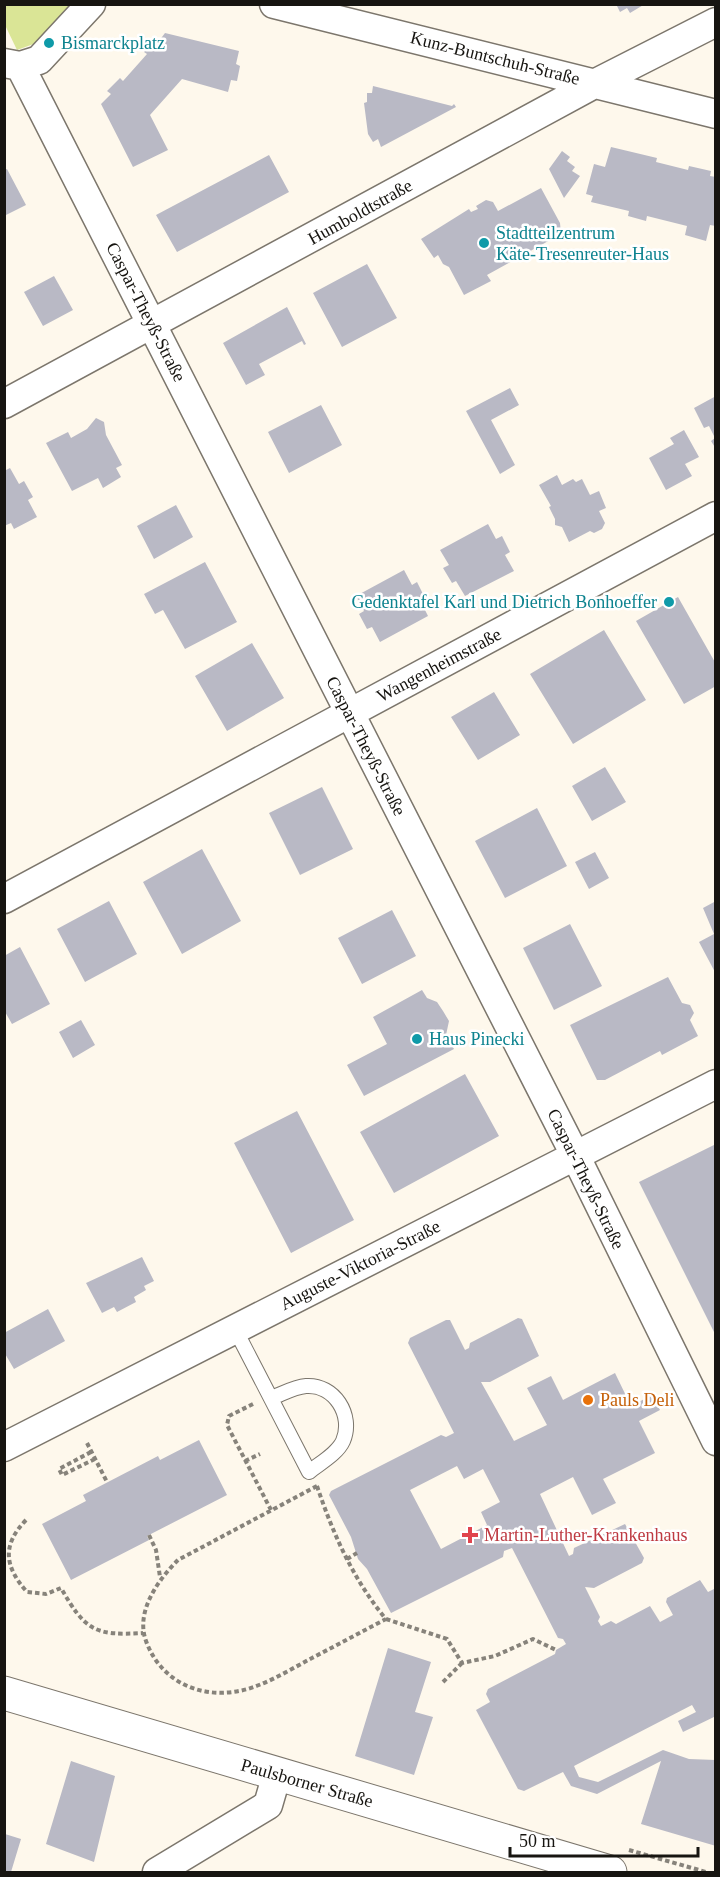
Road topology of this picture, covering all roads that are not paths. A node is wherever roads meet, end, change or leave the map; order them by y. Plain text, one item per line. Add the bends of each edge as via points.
1 (91, 4) edge
2 (274, 4) edge
3 (716, 22) edge
4 (12, 64) edge
5 (597, 83) junction
6 (716, 114) edge
7 (153, 325) junction
8 (4, 404) edge
9 (716, 516) edge
10 (350, 714) junction
11 (4, 899) edge
12 (716, 1084) edge
13 (575, 1155) junction
14 (236, 1329) junction
15 (271, 1398) junction
16 (716, 1442) edge
17 (4, 1447) edge
18 (4, 1693) edge
19 (277, 1774) junction
20 (157, 1872) edge
21 (610, 1872) edge

1 - 4 street via 39,60
2 - 5 street, Kunz-Buntschuh-Straße
3 - 5 street, Humboldtstraße
4 - 7 street, Caspar-Theyß-Straße
5 - 6 street, Kunz-Buntschuh-Straße
5 - 7 street, Humboldtstraße
7 - 8 street, Humboldtstraße
7 - 10 street, Caspar-Theyß-Straße
9 - 10 street, Wangenheimstraße
10 - 11 street, Wangenheimstraße
10 - 13 street, Caspar-Theyß-Straße
12 - 13 street, Auguste-Viktoria-Straße
13 - 14 street, Auguste-Viktoria-Straße
13 - 16 street, Caspar-Theyß-Straße
14 - 15 lane
14 - 17 street, Auguste-Viktoria-Straße
15 - 15 lane via 307,1386 323,1388 334,1395 346,1419 342,1442 309,1472 291,1447
18 - 19 street, Paulsborner Straße
19 - 20 street via 268,1805
19 - 21 street, Paulsborner Straße

